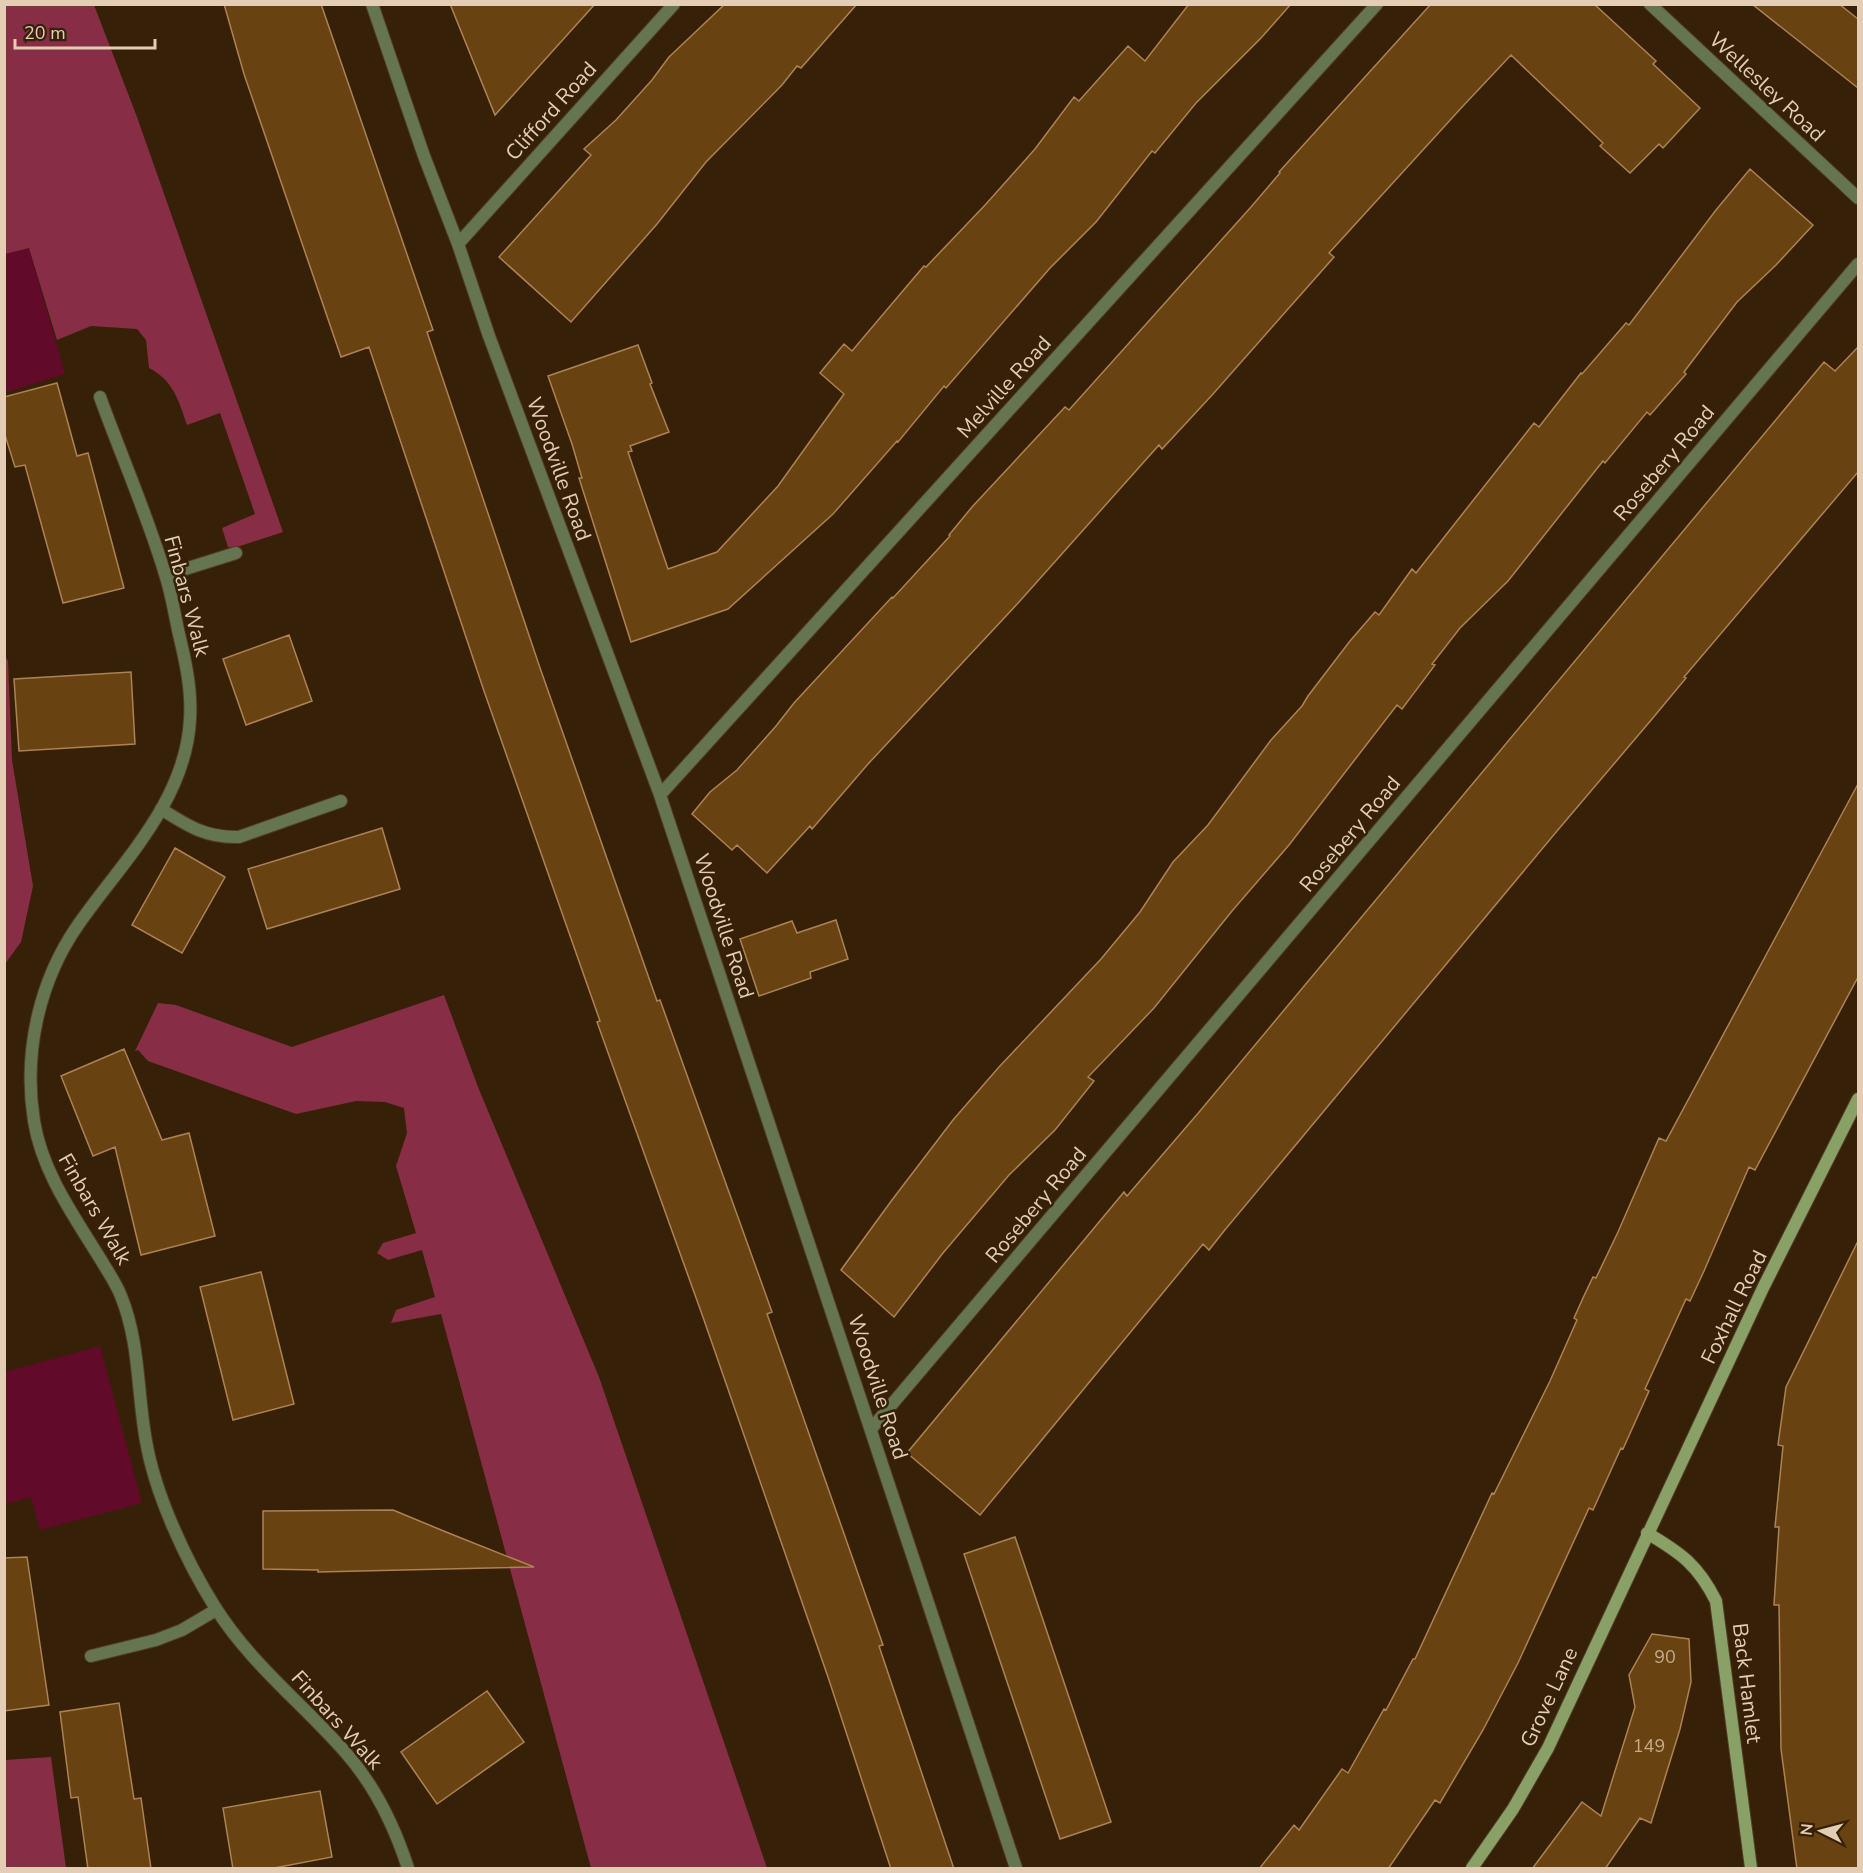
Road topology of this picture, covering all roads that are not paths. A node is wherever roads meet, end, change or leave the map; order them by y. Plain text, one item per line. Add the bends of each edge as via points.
1 (372, 4) edge
2 (674, 4) edge
3 (1377, 4) edge
4 (1650, 4) edge
5 (1858, 198) edge
6 (458, 244) junction
7 (1858, 264) edge
8 (100, 397) dead end
9 (236, 553) dead end
10 (166, 575) junction
11 (660, 795) junction
12 (341, 801) dead end
13 (161, 809) junction
14 (1858, 1099) edge
15 (872, 1429) junction
16 (1647, 1533) junction
17 (216, 1610) junction
18 (91, 1656) dead end
19 (408, 1869) edge
20 (1016, 1869) edge
21 (1472, 1869) edge
22 (1751, 1869) edge

1 - 6 street, Woodville Road
2 - 6 street, Clifford Road
3 - 11 street, Melville Road
4 - 5 street, Wellesley Road
6 - 11 street, Woodville Road
7 - 15 street, Rosebery Road
8 - 10 street, Finbars Walk
9 - 10 street
10 - 13 street, Finbars Walk via 186,664 190,720 178,776
11 - 15 street, Woodville Road
12 - 13 street via 238,837 205,834
13 - 17 street, Finbars Walk via 75,929 55,966 37,1015 30,1081 41,1154 63,1199 119,1291 130,1320 153,1475 192,1568
14 - 16 main road, Foxhall Road
15 - 20 street, Woodville Road
16 - 21 main road, Grove Lane via 1548,1748 1514,1809
16 - 22 main road, Back Hamlet via 1679,1552 1707,1582 1716,1600
17 - 18 street via 156,1640
17 - 19 street, Finbars Walk via 279,1685 347,1754 386,1814

